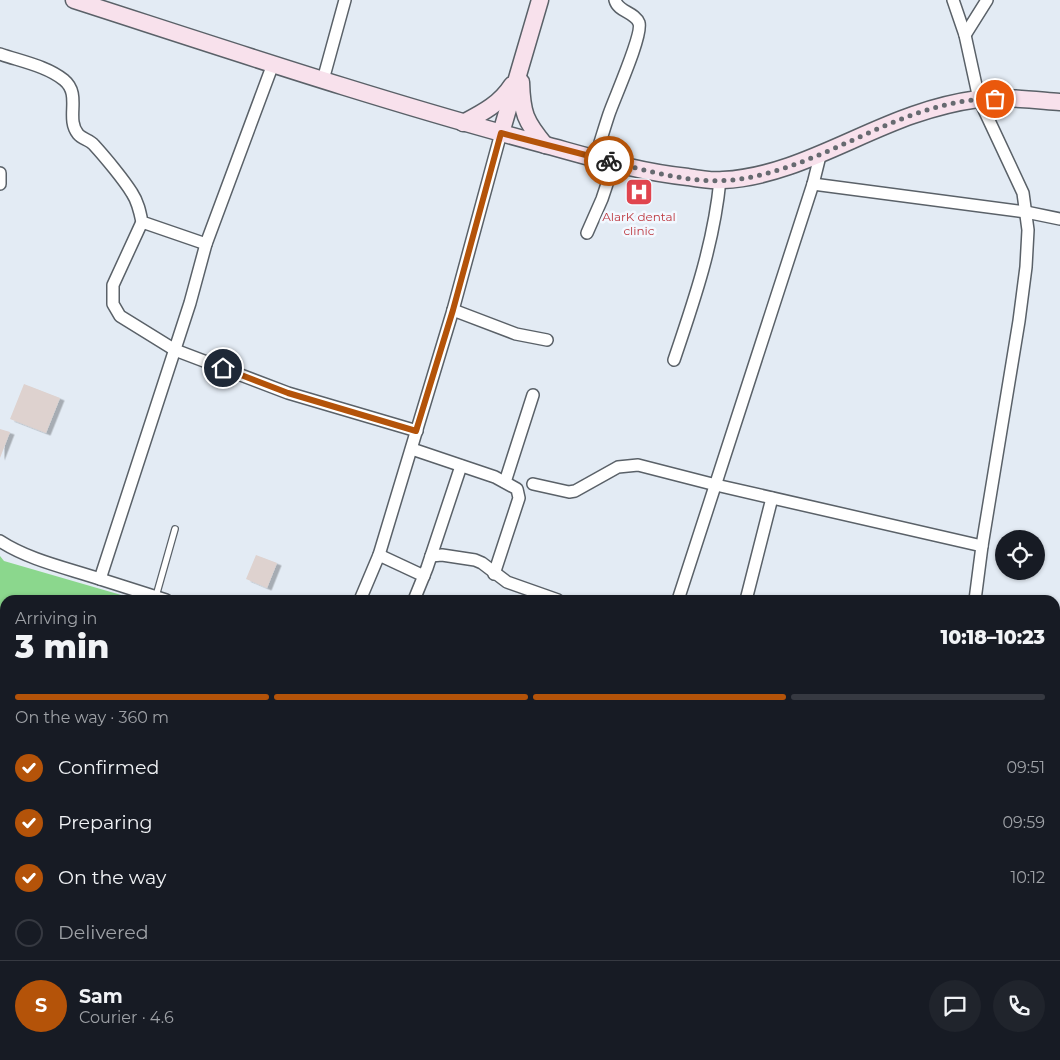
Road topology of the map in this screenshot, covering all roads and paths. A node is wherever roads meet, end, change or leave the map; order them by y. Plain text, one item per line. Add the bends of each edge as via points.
1 (74, 0) edge
2 (345, 0) edge
3 (540, 0) edge
4 (615, 0) edge
5 (953, 0) edge
6 (987, 0) edge
7 (965, 36) junction
8 (0, 54) edge
9 (273, 64) junction
10 (519, 71) junction
11 (323, 80) junction
12 (979, 99) junction
13 (1060, 102) edge
14 (464, 123) junction
15 (501, 133) junction
16 (545, 145) junction
17 (820, 156) junction
18 (595, 158) junction
19 (614, 163) junction
20 (0, 173) edge
21 (720, 180) junction
22 (0, 184) edge
23 (813, 184) junction
24 (1026, 212) junction
25 (1060, 219) edge
26 (142, 222) junction
27 (587, 233) dead end
28 (206, 244) junction
29 (453, 310) junction
30 (546, 340) dead end
31 (174, 350) junction
32 (674, 360) dead end
33 (533, 395) dead end
34 (416, 431) junction
35 (412, 449) junction
36 (461, 466) junction
37 (505, 482) junction
38 (533, 484) dead end
39 (716, 485) junction
40 (772, 498) junction
41 (175, 529) dead end
42 (0, 541) edge
43 (982, 546) junction
44 (379, 555) junction
45 (431, 556) junction
46 (494, 574) junction
47 (424, 576) junction
48 (100, 580) junction
49 (151, 595) edge
50 (162, 595) edge
51 (362, 595) edge
52 (416, 595) edge
53 (544, 595) edge
54 (680, 595) edge
55 (747, 595) edge
56 (976, 595) edge

1 - 9 street
2 - 11 street
3 - 10 street
4 - 18 street via 639,24 639,30
5 - 7 street
6 - 7 street
7 - 12 street
8 - 26 street via 41,68 63,79 69,86 73,94 73,124 78,135 92,143 132,193
9 - 11 street
9 - 28 street
10 - 14 street via 505,96
10 - 15 street
10 - 16 street via 524,113
11 - 14 street
12 - 13 street
12 - 17 street via 914,114
12 - 24 street via 1016,175
14 - 15 street
15 - 16 street
15 - 29 street
16 - 18 street
17 - 21 street via 768,172
17 - 23 street
18 - 19 street
19 - 21 street via 666,175
19 - 27 street
20 - 22 street
21 - 32 street via 710,246
23 - 24 street
23 - 39 street
24 - 25 street
24 - 43 street via 1028,230 1019,321
26 - 28 street
26 - 31 street via 113,285 113,304 120,316
28 - 31 street
29 - 30 street via 516,334
29 - 34 street
31 - 34 street via 288,393
31 - 48 street
33 - 37 street
34 - 35 street
35 - 36 street
35 - 44 street
36 - 37 street
36 - 45 street
37 - 46 street via 517,489 518,498
38 - 39 street via 575,492 618,467 638,465
39 - 40 street
39 - 54 street
40 - 43 street
40 - 55 street
41 - 50 lane
42 - 48 street
43 - 56 street
44 - 47 street
44 - 51 street
45 - 46 street via 475,560
45 - 47 street
46 - 53 street
47 - 52 street
48 - 49 street

